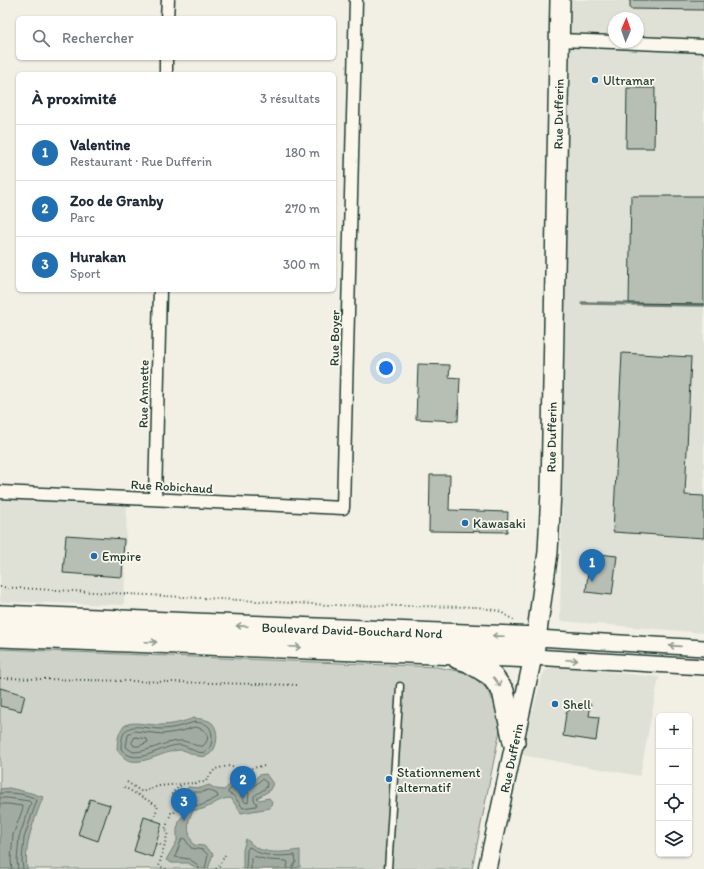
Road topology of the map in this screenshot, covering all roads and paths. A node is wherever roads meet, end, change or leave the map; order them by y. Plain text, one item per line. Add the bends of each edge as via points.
1 (168, 0) edge
2 (356, 0) edge
3 (560, 0) edge
4 (167, 16) edge
5 (559, 40) junction
6 (608, 42) edge
7 (644, 43) edge
8 (704, 46) edge
9 (166, 60) edge
10 (166, 72) edge
11 (160, 292) edge
12 (0, 492) edge
13 (154, 499) junction
14 (343, 508) joint
15 (0, 587) edge
16 (0, 616) edge
17 (211, 625) junction
18 (129, 628) dead end
19 (0, 636) edge
20 (535, 648) junction
21 (704, 648) edge
22 (438, 653) junction
23 (704, 667) edge
24 (0, 678) edge
25 (299, 685) dead end
26 (400, 686) dead end
27 (514, 742) junction
28 (266, 767) dead end
29 (127, 782) dead end
30 (185, 784) dead end
31 (124, 787) dead end
32 (153, 820) dead end
33 (156, 843) dead end
34 (164, 846) junction
35 (225, 855) dead end
36 (166, 869) edge
37 (216, 869) edge
38 (388, 869) edge
39 (487, 869) edge

1 - 4 street
2 - 14 street, Rue Boyer
3 - 5 main road, Rue Dufferin
5 - 6 street
5 - 20 main road, Rue Dufferin via 551,491 548,552
7 - 8 street
9 - 10 street
11 - 13 street, Rue Annette
12 - 13 street, Rue Robichaud
13 - 14 street, Rue Robichaud
15 - 20 path via 330,605 478,607 499,611 520,623
16 - 17 highway, Boulevard David-Bouchard Nord
17 - 18 lane
20 -> 17 highway, Boulevard David-Bouchard Nord
19 -> 22 highway, Boulevard David-Bouchard Nord
21 -> 20 street, Boulevard David-Bouchard Nord
20 - 22 highway, Boulevard David-Bouchard Nord
20 -> 23 street, Boulevard David-Bouchard Nord
20 - 27 main road, Rue Dufferin
22 -> 27 highway via 468,661 491,675 503,691
24 - 25 path
26 - 38 lane
27 - 39 main road, Rue Dufferin
28 - 29 path via 243,770 228,766 215,769 205,782 159,786 142,792
30 - 34 path via 172,794 178,804 167,824 165,830 168,832
31 - 32 path via 158,806
33 - 34 path
34 - 36 path via 159,866
35 - 37 path

